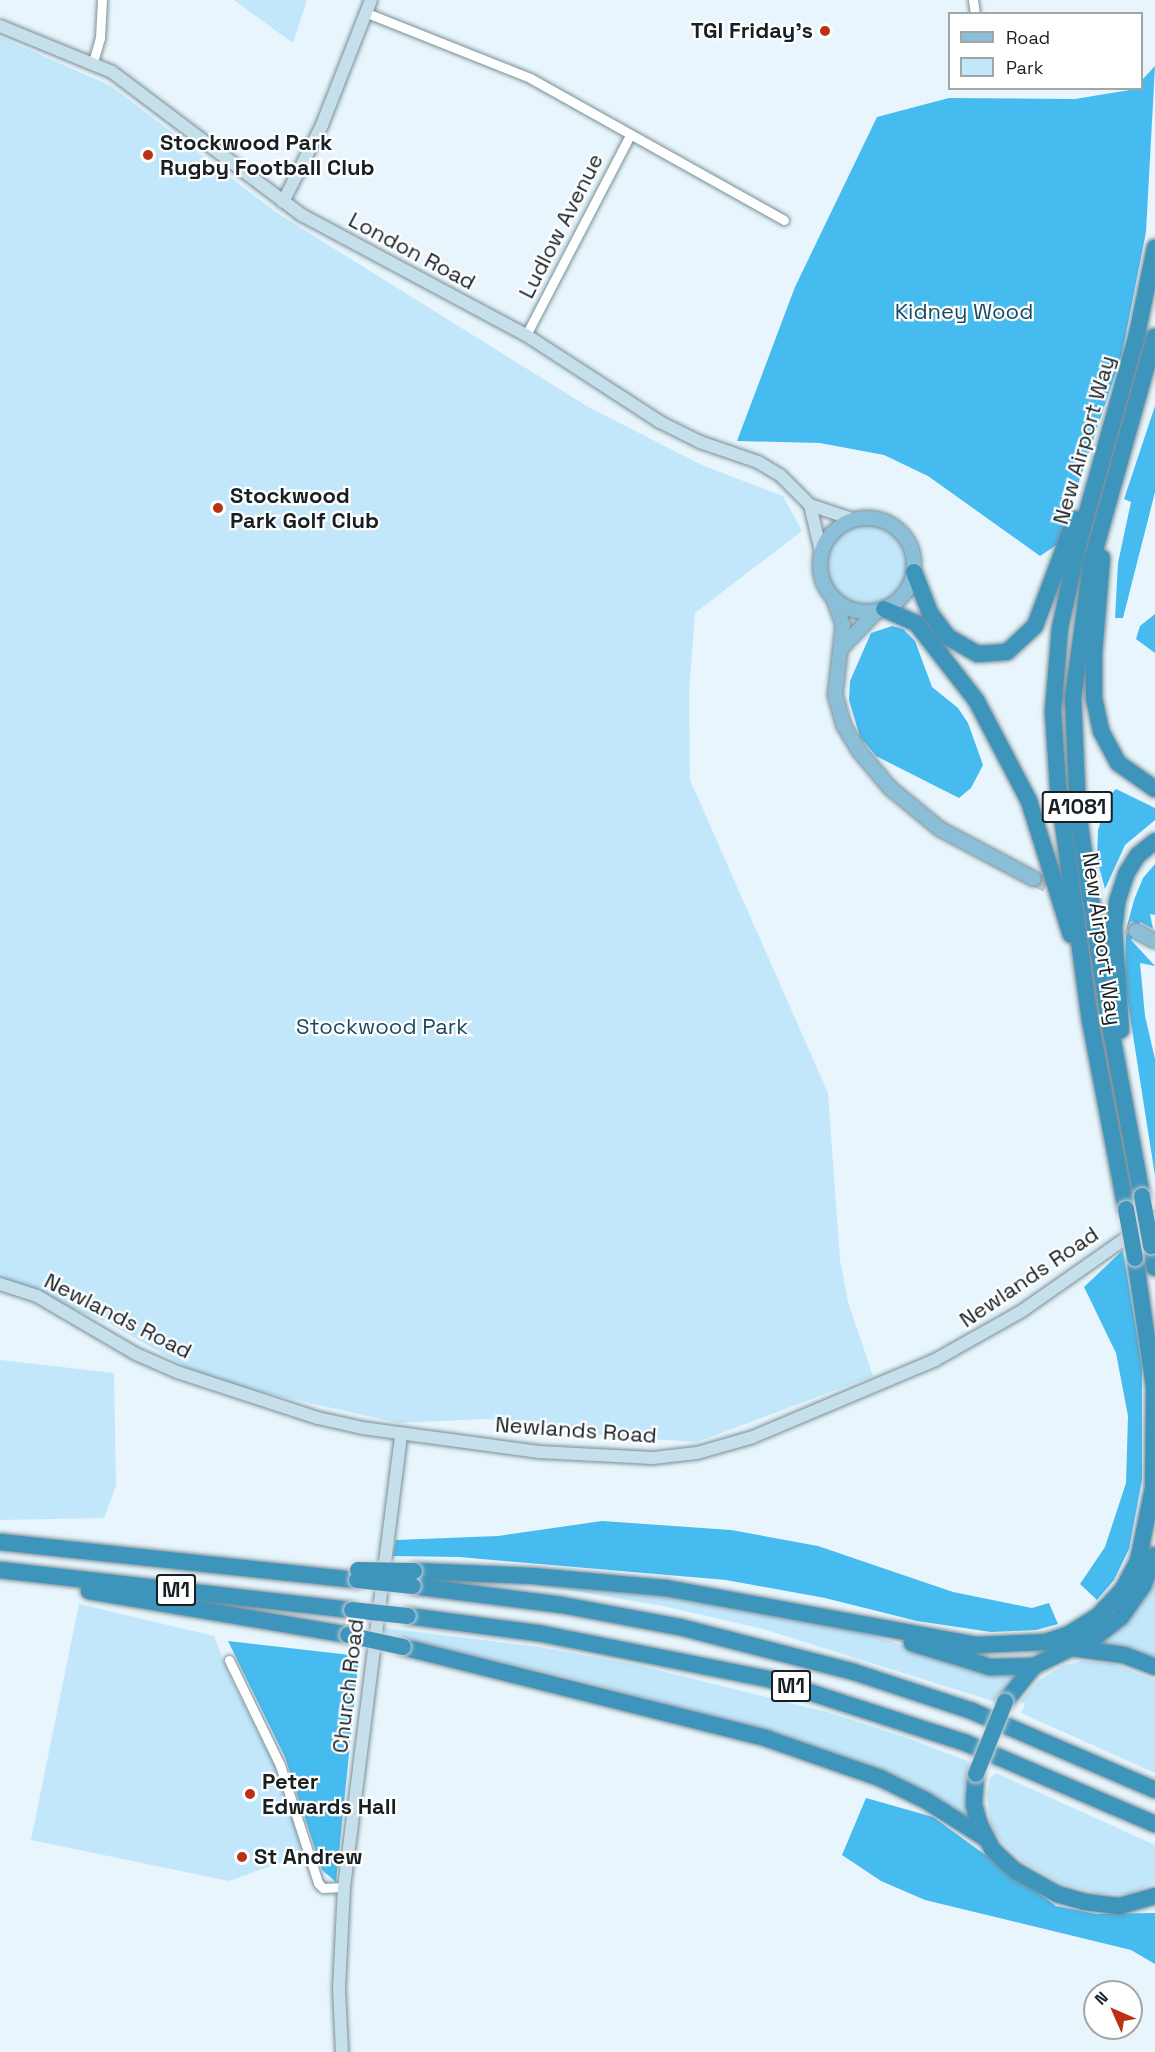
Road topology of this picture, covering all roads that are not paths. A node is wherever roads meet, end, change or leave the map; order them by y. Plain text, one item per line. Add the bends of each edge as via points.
1 (102, 0) edge
2 (371, 0) edge
3 (367, 13) junction
4 (0, 26) edge
5 (93, 62) junction
6 (630, 135) junction
7 (283, 202) junction
8 (784, 220) dead end
9 (1155, 248) edge
10 (526, 335) junction
11 (1155, 338) edge
12 (1108, 438) junction
13 (810, 505) junction
14 (1108, 507) junction
15 (852, 519) junction
16 (821, 552) junction
17 (914, 572) junction
18 (834, 600) junction
19 (881, 610) junction
20 (842, 647) junction
21 (1155, 789) edge
22 (1155, 841) edge
23 (1034, 879) tunnel mouth
24 (1136, 932) tunnel mouth
25 (1155, 941) edge
26 (1084, 975) junction
27 (1126, 1106) junction
28 (1155, 1218) edge
29 (1155, 1268) edge
30 (0, 1284) edge
31 (1154, 1389) edge
32 (401, 1434) junction
33 (0, 1542) edge
34 (1155, 1555) edge
35 (0, 1570) edge
36 (0, 1579) edge
37 (413, 1579) junction
38 (843, 1620) junction
39 (1071, 1647) junction
40 (229, 1660) dead end
41 (1034, 1666) junction
42 (1155, 1667) edge
43 (1155, 1790) edge
44 (1155, 1824) edge
45 (985, 1838) junction
46 (344, 1887) junction
47 (1151, 1900) edge
48 (342, 2052) edge

1 - 5 street via 100,38
2 - 3 street
3 - 6 street, Ludlow Avenue via 530,78
3 - 7 street via 322,125
4 - 5 street, London Road
5 - 7 street, London Road via 127,82
6 - 8 street, Ludlow Avenue
6 - 10 street, Ludlow Avenue
7 - 10 street, London Road via 342,238
9 - 12 highway, New Airport Way / A1081 via 1137,334
10 - 13 street, London Road via 660,422 770,468
11 - 14 highway, New Airport Way / A1081
12 - 17 highway, A1081 via 1042,613 1018,645 993,655 978,654 958,645 930,613
12 - 26 highway, New Airport Way / A1081 via 1070,579 1054,681 1058,787
13 - 15 street, London Road
13 - 16 street
14 - 21 highway, A1081 via 1094,653 1094,698 1101,731 1118,763
14 - 27 highway, New Airport Way / A1081 via 1091,564 1077,656 1075,785 1109,1020
15 - 16 main road via 827,538
15 - 17 main road via 872,518 892,524 910,545
16 - 18 main road via 821,578
17 - 19 main road via 904,594
18 - 19 main road via 862,612
18 - 20 main road via 843,625
19 - 20 main road
19 - 26 highway, A1081 via 916,623 976,700 1039,826
20 - 23 main road via 835,687 838,710 844,726 875,772 940,829
22 - 27 highway, A1081 via 1138,855 1126,874 1116,909
24 - 25 main road
26 - 31 highway, New Airport Way / A1081, bridge via 1135,1258
27 - 29 highway, New Airport Way / A1081, bridge
28 - 32 street, Newlands Road via 1022,1311 960,1348 722,1447 677,1456 622,1458
30 - 32 street, Newlands Road via 61,1308 136,1354 177,1372 318,1418
31 - 38 highway, New Airport Way via 1153,1488 1148,1523 1132,1575 1098,1616 1058,1639 996,1647
32 - 46 street, Church Road
33 - 37 highway, M1, bridge via 172,1558 246,1560
34 - 39 highway via 1143,1586 1121,1617 1098,1635
35 - 44 highway, M1, bridge via 549,1635 770,1679 966,1743
36 - 45 highway, bridge via 140,1598 348,1635 779,1743 904,1789
37 - 38 highway via 533,1576 666,1588
37 - 43 highway, M1 via 680,1627 823,1663 972,1711
38 - 41 highway via 979,1665
39 - 41 highway
39 - 42 highway via 1124,1655
40 - 46 street via 280,1764 318,1883 323,1888
41 - 45 highway, bridge via 1005,1702 976,1774 974,1805
45 - 47 highway via 1016,1871 1057,1894 1102,1905
46 - 48 street, Church Road via 339,1989

